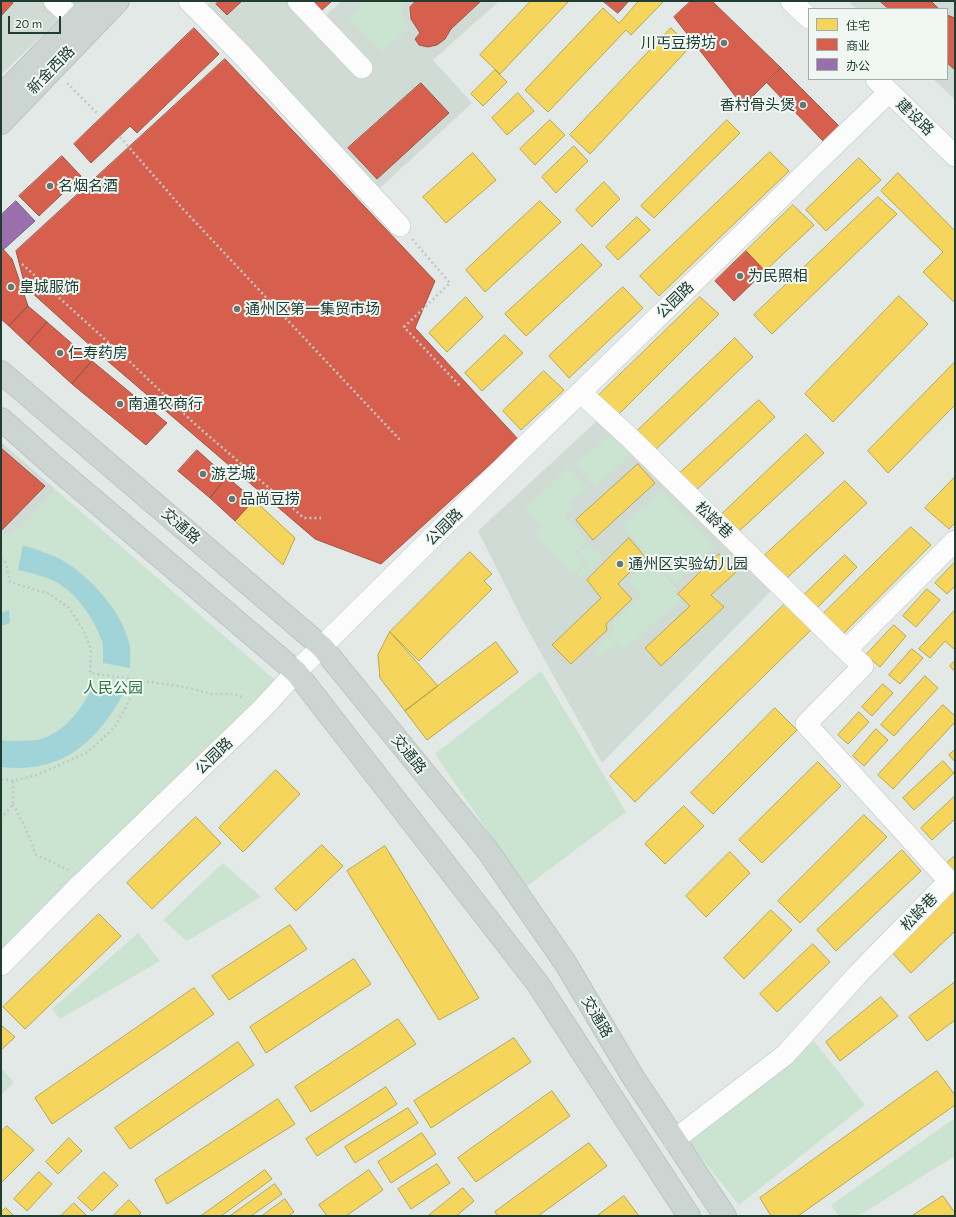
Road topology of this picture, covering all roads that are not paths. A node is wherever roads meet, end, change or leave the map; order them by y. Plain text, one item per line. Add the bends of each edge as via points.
1 (54, 1) edge
2 (93, 1) edge
3 (118, 1) edge
4 (189, 1) edge
5 (298, 1) edge
6 (791, 1) edge
7 (808, 17) edge
8 (75, 20) junction
9 (362, 68) dead end
10 (887, 83) edge
11 (1, 96) edge
12 (1, 123) edge
13 (955, 137) edge
14 (955, 156) edge
15 (400, 226) road end
16 (1, 372) edge
17 (580, 392) junction
18 (1, 419) edge
19 (955, 541) edge
20 (322, 647) junction
21 (846, 650) junction
22 (296, 672) junction
23 (1, 965) edge
24 (674, 1140) junction
25 (689, 1216) edge
26 (725, 1216) edge

1 - 8 street
2 - 8 main road, 新金西路
3 - 12 main road, 新金西路
4 - 15 street
5 - 9 street
6 - 7 street
8 - 11 main road, 新金西路
10 - 13 street, 建设路
10 - 14 street, 建设路
10 - 17 street, 公园路
16 - 20 main road, 交通路
17 - 20 street, 公园路
17 - 21 street, 松龄巷 via 627,434
18 - 22 main road, 交通路
19 - 21 street
20 - 22 street, 公园路
20 - 24 main road, 交通路 via 488,851 566,964
21 - 24 street, 松龄巷 via 864,666 806,724 948,881 858,974 785,1055
22 - 23 street, 公园路 via 262,709
22 - 25 main road, 交通路 via 538,984
24 - 26 main road, 交通路

